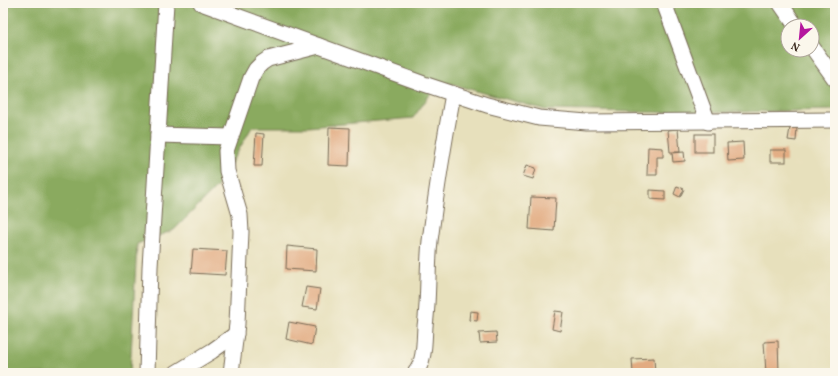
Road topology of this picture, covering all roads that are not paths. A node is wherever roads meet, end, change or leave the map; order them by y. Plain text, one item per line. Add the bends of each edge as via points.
1 (166, 3) edge
2 (200, 3) edge
3 (664, 3) edge
4 (780, 3) edge
5 (790, 18) edge
6 (319, 46) junction
7 (819, 58) edge
8 (835, 79) edge
9 (453, 94) junction
10 (835, 120) edge
11 (708, 122) junction
12 (158, 136) junction
13 (230, 137) junction
14 (236, 334) junction
15 (148, 373) edge
16 (176, 373) edge
17 (231, 373) edge
18 (415, 373) edge

1 - 12 street
2 - 6 street
3 - 11 street
4 - 5 street
6 - 9 street
6 - 13 street via 276,56 256,69
7 - 8 street
9 - 11 street via 515,113 559,120
9 - 18 street via 430,242 421,365
10 - 11 street
12 - 13 street
12 - 15 street via 150,267
13 - 14 street via 226,151 227,172 240,215 241,232
14 - 16 street
14 - 17 street

